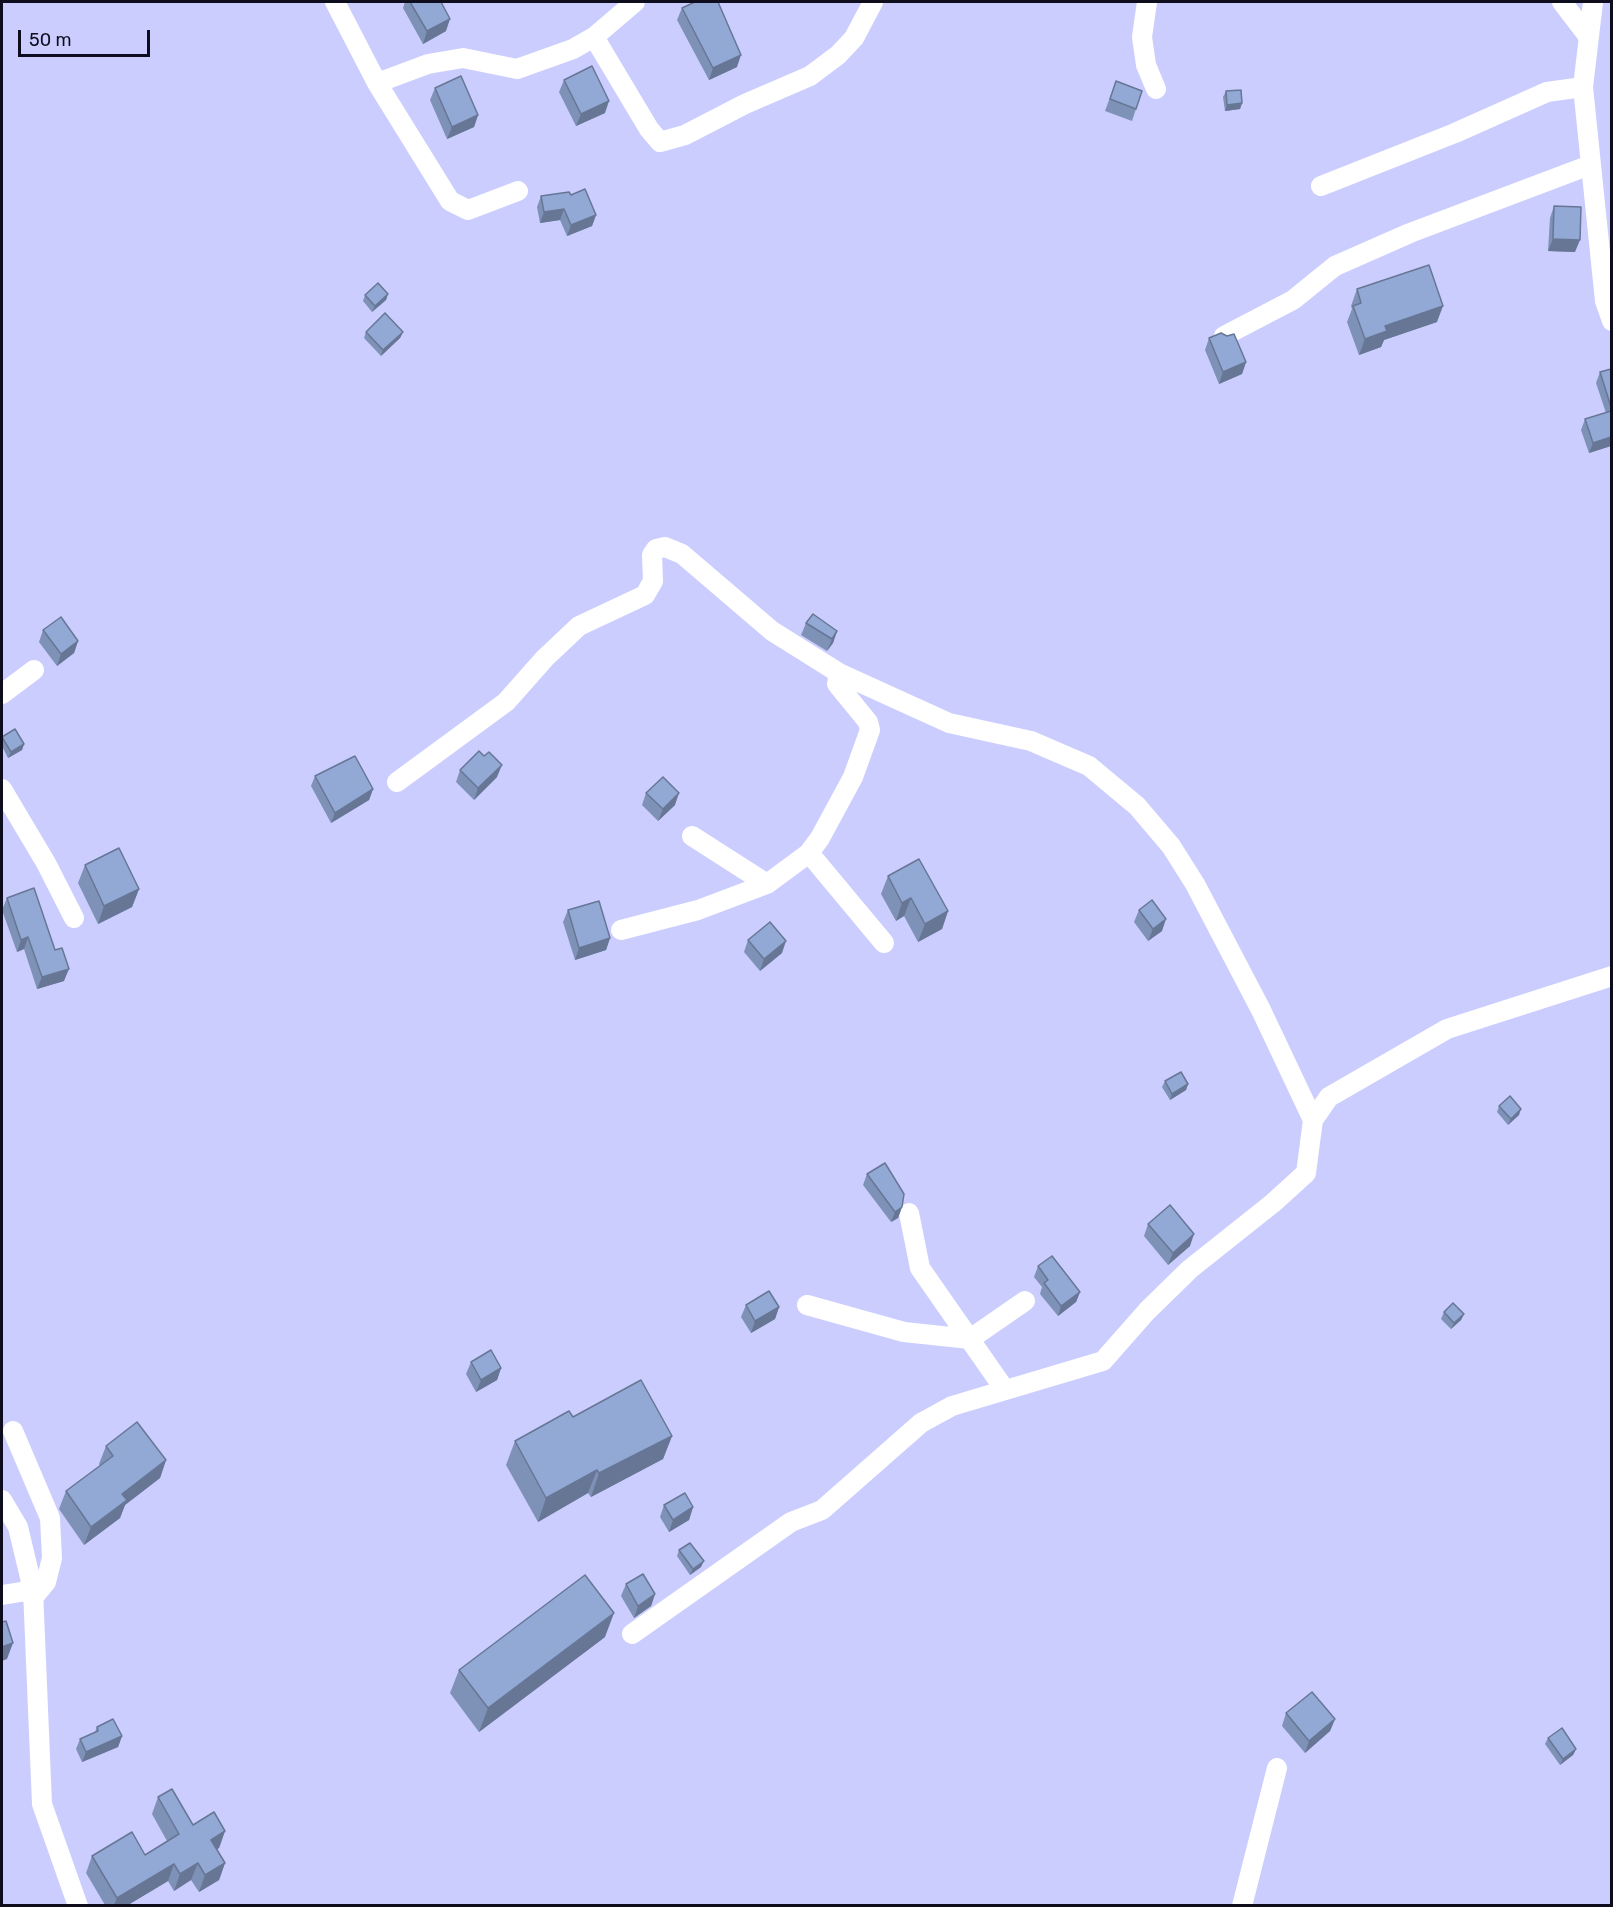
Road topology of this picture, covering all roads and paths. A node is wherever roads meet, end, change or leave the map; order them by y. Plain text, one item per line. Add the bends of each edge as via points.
1 (335, 2) edge
2 (635, 2) edge
3 (873, 2) edge
4 (1147, 2) edge
5 (1562, 2) edge
6 (1593, 2) edge
7 (1588, 36) junction
8 (594, 37) junction
9 (377, 83) junction
10 (1583, 87) junction
11 (1156, 89) dead end
12 (1590, 165) junction
13 (1321, 186) dead end
14 (518, 191) dead end
15 (1611, 321) edge
16 (1224, 336) edge
17 (34, 670) dead end
18 (839, 673) junction
19 (2, 694) edge
20 (397, 782) dead end
21 (2, 789) edge
22 (692, 836) dead end
23 (809, 853) junction
24 (767, 884) junction
25 (74, 918) dead end
26 (621, 930) dead end
27 (884, 943) dead end
28 (1611, 976) edge
29 (1313, 1120) junction
30 (909, 1213) dead end
31 (1025, 1301) dead end
32 (807, 1305) dead end
33 (970, 1339) junction
34 (1005, 1390) junction
35 (13, 1431) dead end
36 (2, 1500) edge
37 (33, 1594) junction
38 (2, 1595) edge
39 (632, 1634) dead end
40 (1278, 1768) dead end
41 (78, 1905) edge
42 (1242, 1905) edge

1 - 9 street
2 - 8 street
3 - 8 street via 854,38 810,76 686,135 660,142
4 - 11 street via 1142,37 1146,65
5 - 7 street
6 - 7 street
7 - 10 street
8 - 9 street via 573,49 517,69 463,58 428,64
9 - 14 street via 450,201 468,210
10 - 12 street
10 - 13 street via 1547,92
12 - 15 street via 1605,301
12 - 16 street via 1410,232 1335,266 1293,300
17 - 19 street
18 - 20 street via 772,631 682,554 665,547 652,555 653,581 645,595 579,626 544,658 506,702
18 - 23 street via 837,684 868,722 870,730 853,777
18 - 29 street via 949,723 1031,741 1089,766 1137,806 1171,846 1195,884
21 - 25 street
22 - 24 street
23 - 24 street
23 - 27 street
24 - 26 street via 698,910
28 - 29 street via 1447,1029 1329,1097
29 - 34 street via 1306,1173 1190,1269 1104,1361
30 - 33 street via 920,1268
31 - 33 street
32 - 33 street via 904,1332
33 - 34 street
34 - 39 street via 952,1406 921,1423 822,1510 791,1522
35 - 37 street via 50,1518 52,1558 46,1582
36 - 37 street via 18,1527
37 - 38 street
37 - 41 street via 42,1804
40 - 42 street

